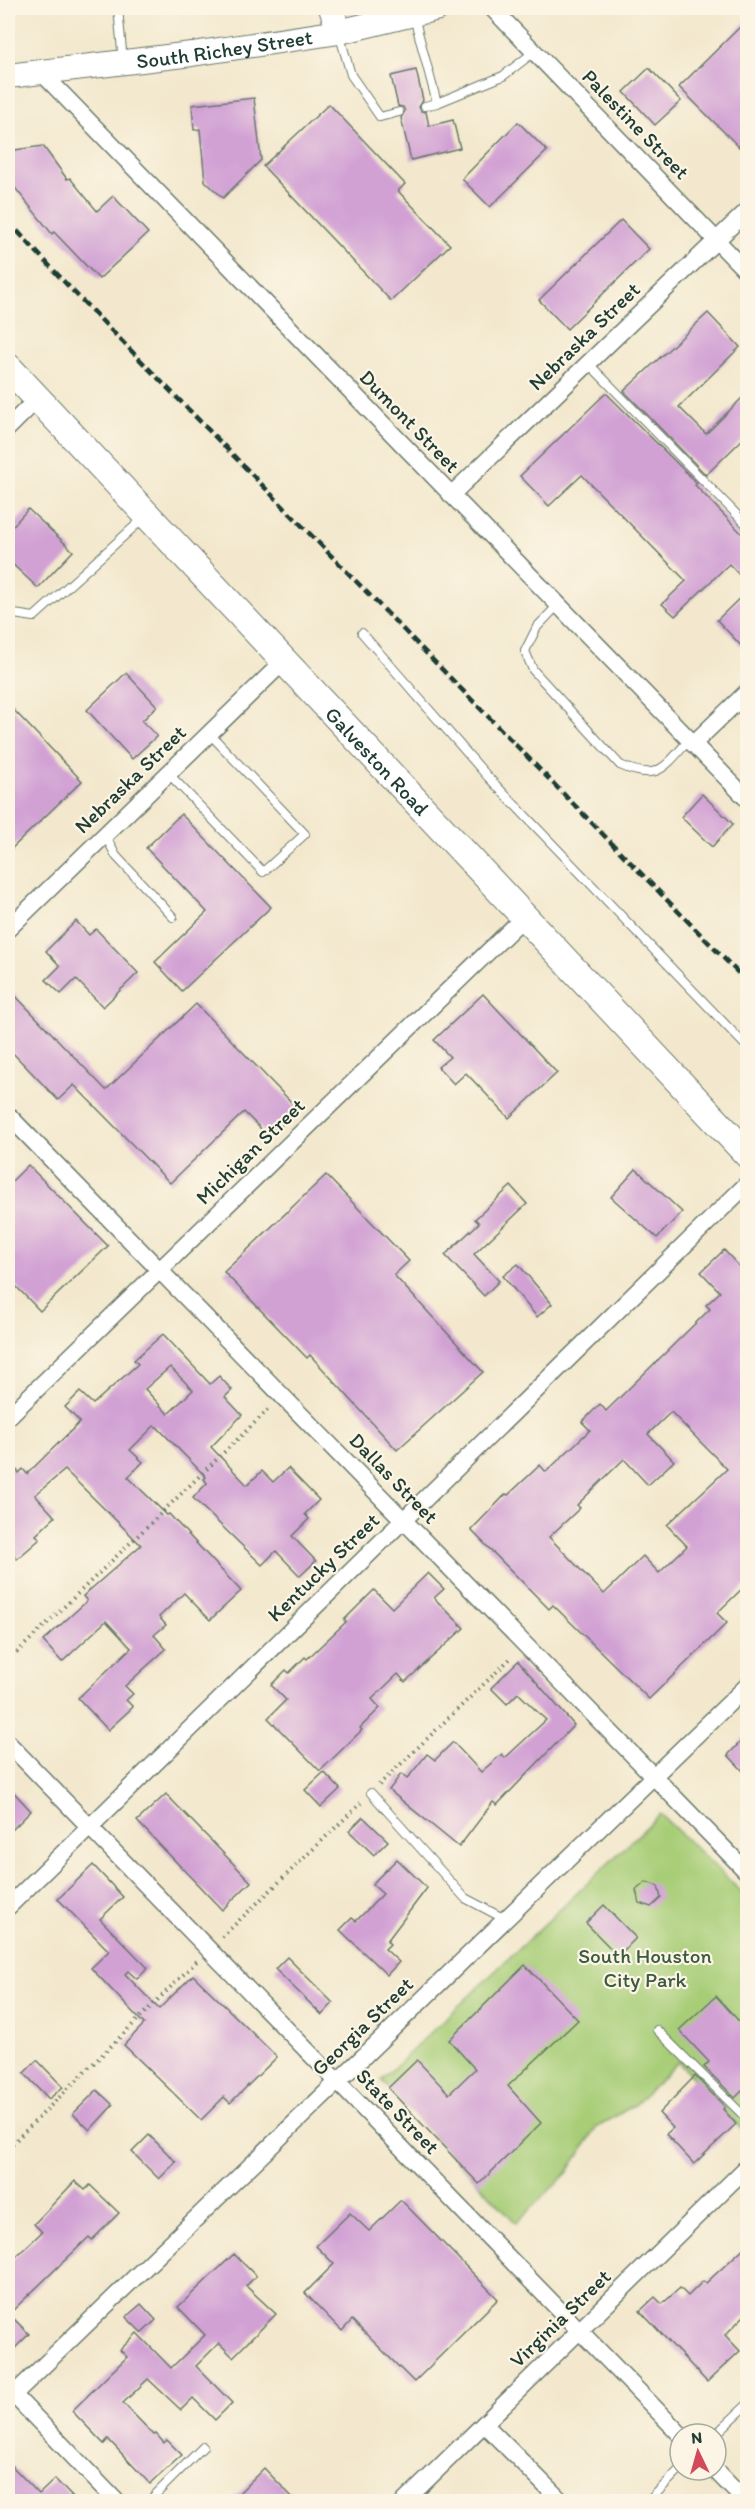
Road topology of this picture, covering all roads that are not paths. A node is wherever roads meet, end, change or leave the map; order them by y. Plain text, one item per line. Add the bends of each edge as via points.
1 (117, 8) edge
2 (331, 8) edge
3 (438, 8) edge
4 (492, 8) edge
5 (414, 14) junction
6 (339, 32) junction
7 (534, 52) junction
8 (123, 62) junction
9 (41, 72) junction
10 (8, 76) edge
11 (437, 103) junction
12 (425, 106) dead end
13 (399, 112) dead end
14 (747, 210) edge
15 (716, 240) junction
16 (747, 273) edge
17 (588, 363) junction
18 (8, 367) edge
19 (37, 399) junction
20 (8, 428) edge
21 (451, 495) junction
22 (147, 516) junction
23 (747, 526) edge
24 (558, 605) junction
25 (8, 607) edge
26 (362, 633) dead end
27 (284, 661) junction
28 (747, 691) edge
29 (209, 734) junction
30 (691, 742) junction
31 (168, 773) junction
32 (747, 800) edge
33 (105, 835) junction
34 (173, 917) dead end
35 (524, 918) junction
36 (8, 930) edge
37 (747, 1048) edge
38 (8, 1115) edge
39 (747, 1155) edge
40 (747, 1183) edge
41 (159, 1270) junction
42 (10, 1411) edge
43 (403, 1520) junction
44 (747, 1685) edge
45 (8, 1743) edge
46 (653, 1776) junction
47 (371, 1793) road end
48 (90, 1827) junction
49 (747, 1873) edge
50 (8, 1907) edge
51 (505, 1919) junction
52 (657, 2030) dead end
53 (337, 2081) junction
54 (747, 2120) edge
55 (747, 2166) edge
56 (579, 2330) junction
57 (9, 2395) edge
58 (747, 2404) edge
59 (668, 2422) edge
60 (728, 2422) edge
61 (484, 2424) junction
62 (203, 2447) dead end
63 (668, 2481) edge
64 (727, 2482) edge
65 (117, 2502) edge
66 (148, 2502) edge
67 (404, 2502) edge
68 (562, 2502) edge
69 (648, 2502) edge
70 (746, 2502) edge

1 - 8 lane
2 - 6 main road
3 - 5 main road, South Richey Street
4 - 7 street, Palestine Street
5 - 6 main road, South Richey Street
5 - 11 lane
6 - 8 main road, South Richey Street
6 - 13 lane via 351,75 380,117
7 - 11 lane via 503,76
7 - 15 street, Palestine Street
8 - 9 main road, South Richey Street
9 - 10 main road, South Richey Street
9 - 21 street, Dumont Street
11 - 12 lane
14 - 15 street, Nebraska Street
15 - 16 street, Palestine Street
15 - 17 street, Nebraska Street
17 - 21 street, Nebraska Street
17 - 23 lane
18 - 19 main road, Galveston Road
19 - 20 street
19 - 22 main road, Galveston Road
21 - 24 street, Dumont Street
22 - 25 lane via 34,617 14,614
22 - 27 main road, Galveston Road
24 - 30 street, Dumont Street
24 - 30 lane via 537,627 525,651 533,670 620,765 639,774 653,773
26 - 37 lane via 488,777
27 - 29 street, Nebraska Street
27 - 35 main road, Galveston Road
28 - 30 street
29 - 31 street, Nebraska Street
29 - 31 lane via 305,834 263,872
30 - 32 street, Dumont Street
31 - 33 street, Nebraska Street
33 - 34 lane via 116,856
33 - 36 street, Nebraska Street
35 - 39 main road, Galveston Road
35 - 41 street, Michigan Street
38 - 41 street, Dallas Street
40 - 43 street, Kentucky Street
41 - 42 street, Michigan Street
41 - 43 street, Dallas Street
43 - 46 street, Dallas Street
43 - 48 street, Kentucky Street
44 - 46 street, Georgia Street
45 - 48 street, State Street
46 - 49 street, Dallas Street
46 - 51 street, Georgia Street
47 - 51 lane via 465,1898
48 - 50 street, Kentucky Street
48 - 53 street, State Street
51 - 53 street, Georgia Street
52 - 54 lane
53 - 56 street, State Street
53 - 57 street, Georgia Street
55 - 56 street, Virginia Street
56 - 59 street, State Street
56 - 61 street, Virginia Street
57 - 65 street
58 - 60 lane
61 - 67 street, Virginia Street
61 - 68 street
62 - 66 lane
63 - 69 lane
64 - 70 street

